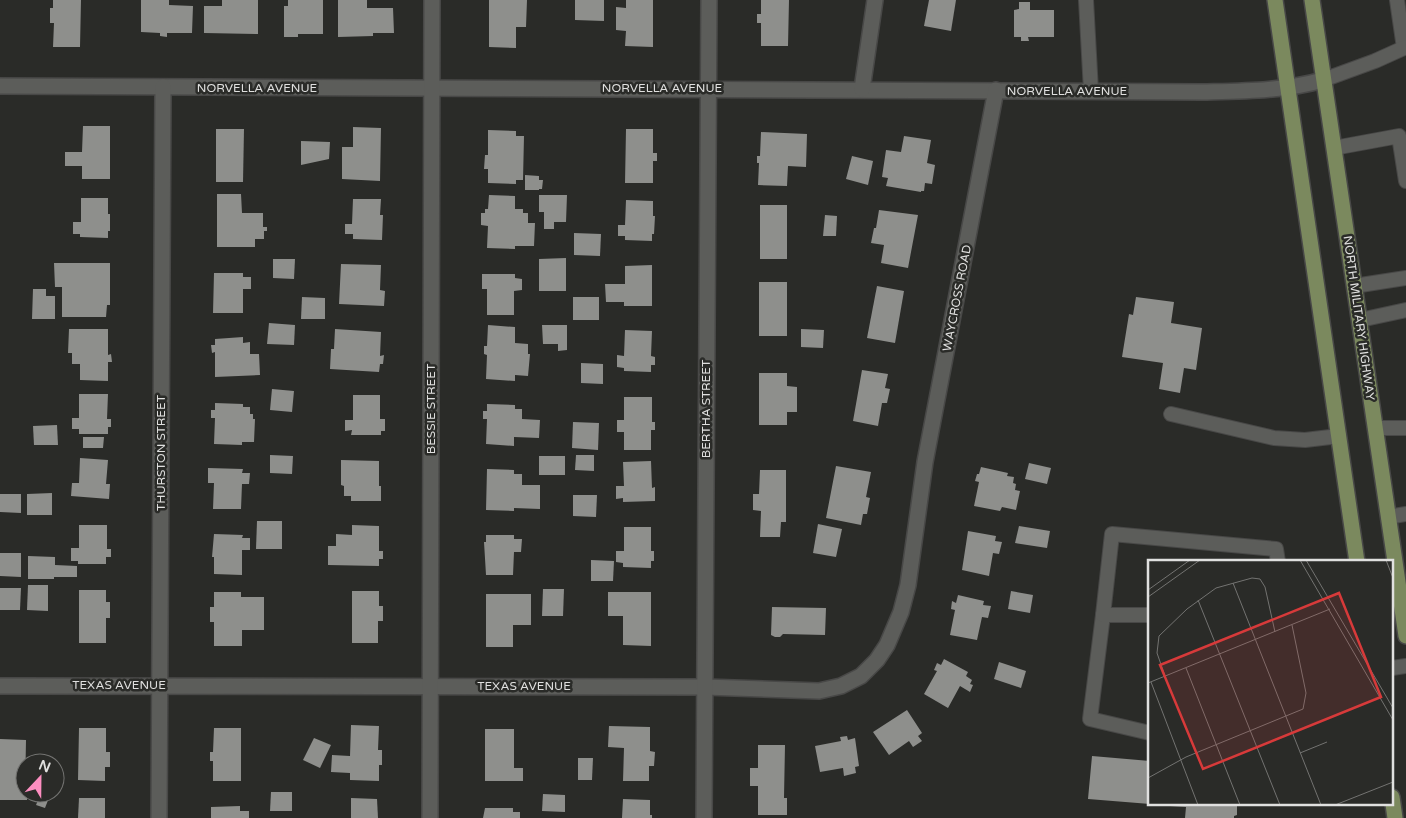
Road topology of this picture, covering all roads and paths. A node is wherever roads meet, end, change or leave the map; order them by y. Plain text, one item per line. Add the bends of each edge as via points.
1 (432, 0) edge
2 (709, 0) edge
3 (875, 0) edge
4 (1086, 0) edge
5 (1275, 0) edge
6 (1312, 0) edge
7 (1397, 0) edge
8 (1405, 48) edge
9 (1324, 80) junction
10 (0, 86) edge
11 (163, 87) junction
12 (1288, 87) junction
13 (432, 88) junction
14 (708, 89) junction
15 (862, 90) junction
16 (996, 90) junction
17 (1091, 91) junction
18 (1334, 148) junction
19 (1406, 180) edge
20 (1406, 278) edge
21 (1354, 286) junction
22 (1406, 310) edge
23 (1360, 320) junction
24 (1171, 414) dead end
25 (1375, 428) junction
26 (1406, 428) edge
27 (1338, 436) junction
28 (919, 506) joint
29 (1406, 514) edge
30 (1388, 517) junction
31 (1278, 560) edge
32 (1357, 560) edge
33 (1404, 602) edge
34 (1102, 615) junction
35 (1148, 615) edge
36 (1406, 636) edge
37 (160, 685) junction
38 (0, 686) edge
39 (430, 686) junction
40 (705, 687) junction
41 (1148, 733) edge
42 (159, 818) edge
43 (430, 818) edge
44 (704, 818) edge

1 - 13 street, BESSIE STREET
2 - 14 street, BERTHA STREET
3 - 15 street
4 - 17 lane
5 - 12 main road
6 - 9 main road, NORTH MILITARY HIGHWAY
7 - 8 lane
8 - 9 lane
9 - 12 street, NORVELLA AVENUE
9 - 18 main road, NORTH MILITARY HIGHWAY
10 - 11 street, NORVELLA AVENUE
11 - 13 street, NORVELLA AVENUE
11 - 37 street, THURSTON STREET
12 - 17 street, NORVELLA AVENUE via 1260,91
12 - 27 main road
13 - 14 street, NORVELLA AVENUE
13 - 39 street, BESSIE STREET
14 - 15 street, NORVELLA AVENUE
14 - 40 street, BERTHA STREET
15 - 16 street, NORVELLA AVENUE
16 - 17 street, NORVELLA AVENUE
16 - 28 street, WAYCROSS ROAD
18 - 19 lane via 1399,136
18 - 21 main road, NORTH MILITARY HIGHWAY
20 - 21 lane
21 - 23 main road, NORTH MILITARY HIGHWAY
22 - 23 lane
23 - 25 main road, NORTH MILITARY HIGHWAY
24 - 27 lane via 1274,438 1304,440
25 - 26 lane
25 - 30 main road, NORTH MILITARY HIGHWAY
27 - 32 main road
28 - 40 street, TEXAS AVENUE via 908,586 900,612 887,645 861,676 841,686 820,691
29 - 30 lane
30 - 33 main road, NORTH MILITARY HIGHWAY
31 - 34 lane via 1276,549 1112,534
33 - 36 main road, NORTH MILITARY HIGHWAY
34 - 35 lane
34 - 41 lane via 1090,719
37 - 38 street, TEXAS AVENUE
37 - 39 street, TEXAS AVENUE
37 - 42 street, THURSTON STREET
39 - 40 street, TEXAS AVENUE
39 - 43 street, BESSIE STREET
40 - 44 street, BERTHA STREET

